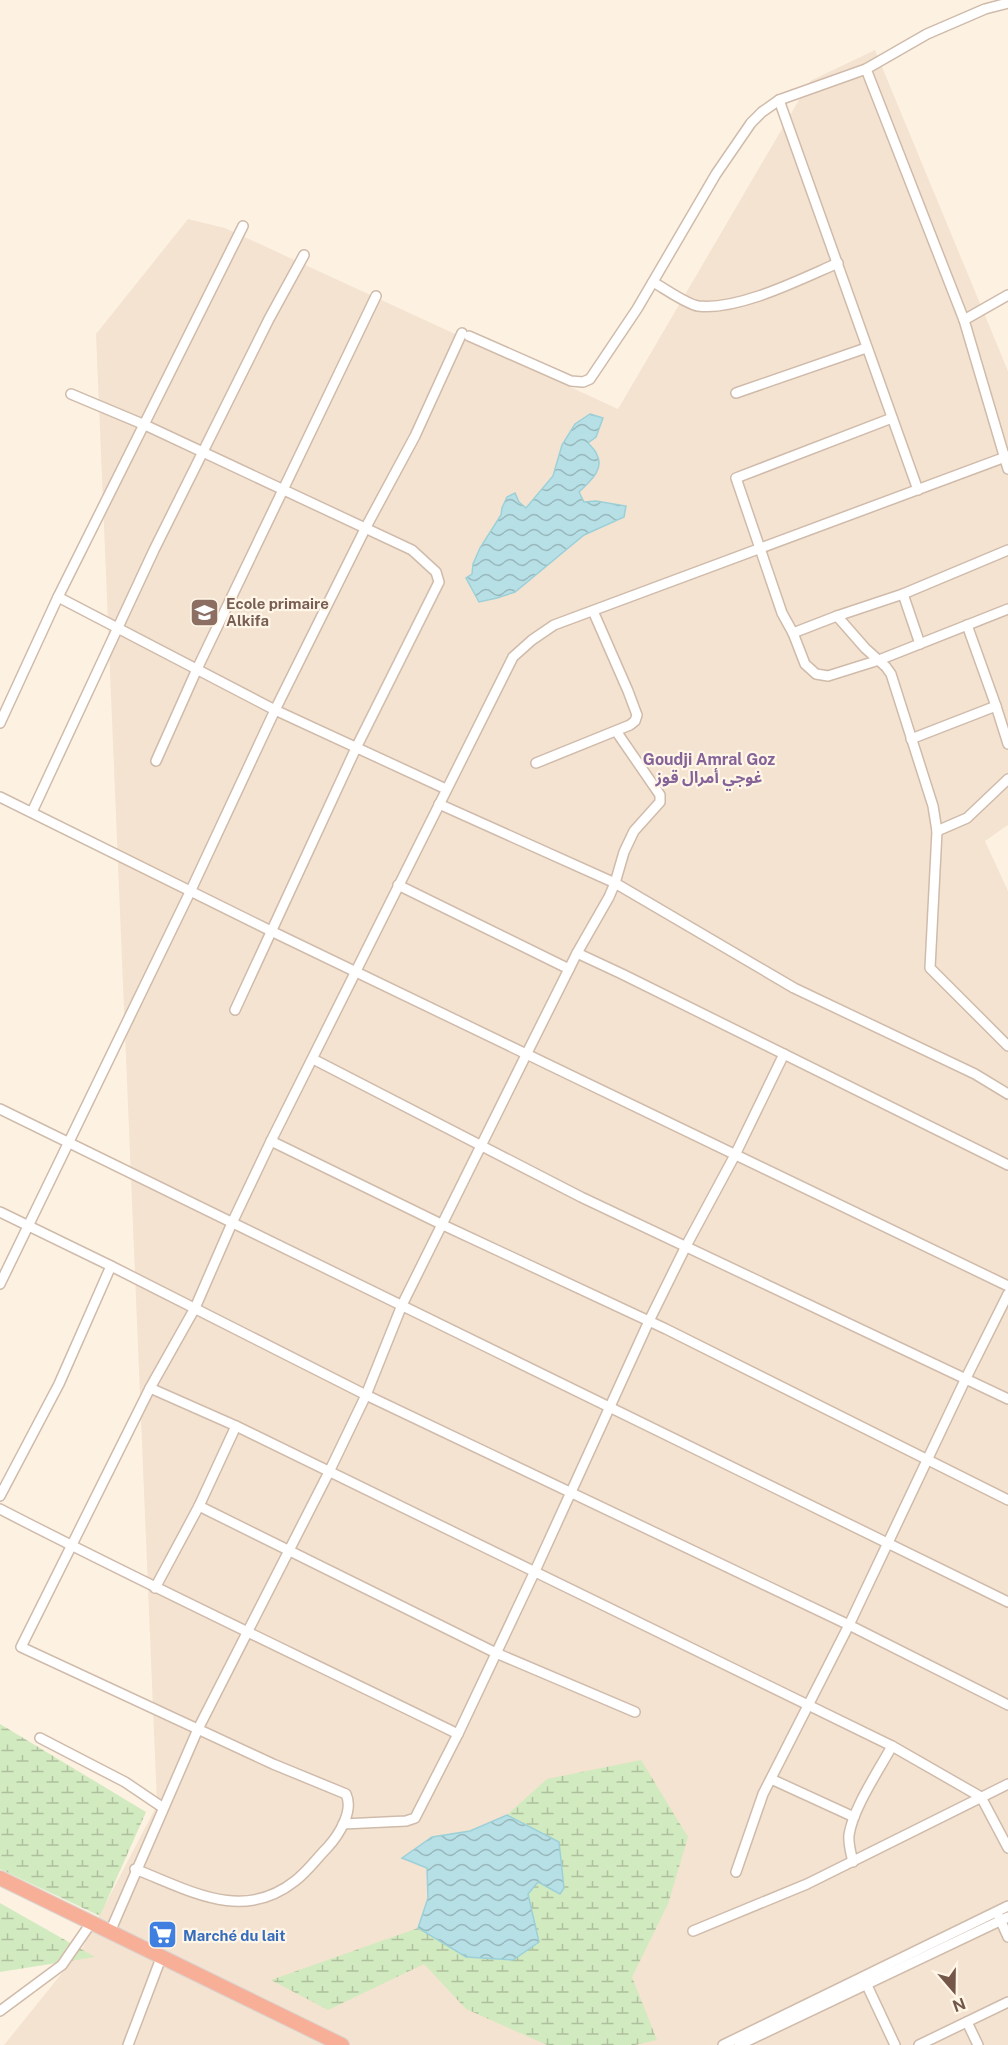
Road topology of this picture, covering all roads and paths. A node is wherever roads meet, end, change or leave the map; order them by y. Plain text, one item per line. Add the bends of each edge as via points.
1 (1008, 3) edge
2 (866, 69) junction
3 (779, 100) junction
4 (243, 226) dead end
5 (304, 255) dead end
6 (838, 263) junction
7 (653, 282) junction
8 (1008, 295) edge
9 (376, 296) dead end
10 (964, 320) junction
11 (866, 348) junction
12 (736, 393) dead end
13 (71, 394) dead end
14 (892, 418) junction
15 (145, 425) junction
16 (203, 454) junction
17 (1006, 457) edge
18 (1008, 469) edge
19 (283, 490) junction
20 (918, 490) junction
21 (366, 527) junction
22 (760, 548) junction
23 (1008, 550) edge
24 (903, 594) junction
25 (57, 597) junction
26 (1008, 609) edge
27 (593, 611) junction
28 (837, 616) junction
29 (967, 625) junction
30 (118, 628) junction
31 (793, 633) junction
32 (920, 644) junction
33 (879, 660) junction
34 (198, 669) junction
35 (996, 706) junction
36 (275, 710) junction
37 (0, 723) edge
38 (616, 731) junction
39 (911, 739) junction
40 (1008, 744) edge
41 (356, 748) junction
42 (156, 761) dead end
43 (536, 763) dead end
44 (1008, 779) edge
45 (446, 789) junction
46 (0, 797) edge
47 (439, 804) junction
48 (32, 812) junction
49 (937, 831) junction
50 (615, 883) junction
51 (398, 885) junction
52 (191, 890) junction
53 (271, 931) junction
54 (577, 953) junction
55 (569, 969) junction
56 (355, 970) junction
57 (235, 1010) dead end
58 (1008, 1046) edge
59 (526, 1053) junction
60 (784, 1054) junction
61 (313, 1059) junction
62 (1008, 1094) edge
63 (0, 1108) edge
64 (69, 1141) junction
65 (271, 1141) junction
66 (482, 1145) junction
67 (735, 1155) junction
68 (1008, 1165) edge
69 (0, 1212) edge
70 (232, 1223) junction
71 (28, 1225) junction
72 (443, 1225) junction
73 (686, 1246) junction
74 (111, 1266) junction
75 (0, 1284) edge
76 (1008, 1286) edge
77 (1008, 1294) edge
78 (402, 1305) junction
79 (195, 1308) junction
80 (650, 1321) junction
81 (966, 1378) junction
82 (150, 1388) junction
83 (366, 1395) junction
84 (1008, 1399) edge
85 (610, 1406) junction
86 (236, 1426) junction
87 (926, 1460) junction
88 (330, 1472) junction
89 (571, 1492) junction
90 (0, 1497) edge
91 (1008, 1500) edge
92 (199, 1506) junction
93 (0, 1509) edge
94 (887, 1542) junction
95 (72, 1547) junction
96 (290, 1550) junction
97 (535, 1571) junction
98 (155, 1588) junction
99 (1008, 1602) edge
100 (849, 1625) junction
101 (247, 1631) junction
102 (496, 1653) junction
103 (1008, 1705) edge
104 (809, 1706) junction
105 (635, 1712) dead end
106 (198, 1729) junction
107 (458, 1734) junction
108 (40, 1738) dead end
109 (892, 1746) junction
110 (771, 1779) junction
111 (1008, 1784) edge
112 (981, 1797) junction
113 (162, 1807) junction
114 (854, 1817) junction
115 (343, 1824) junction
116 (1008, 1848) edge
117 (853, 1862) junction
118 (135, 1869) junction
119 (736, 1872) dead end
120 (0, 1878) edge
121 (1008, 1906) edge
122 (1002, 1917) edge
123 (91, 1923) junction
124 (693, 1931) dead end
125 (110, 1932) junction
126 (1008, 1937) edge
127 (161, 1958) junction
128 (864, 1980) junction
129 (1008, 2002) edge
130 (0, 2011) edge
131 (967, 2022) junction
132 (128, 2045) edge
133 (342, 2045) edge
134 (723, 2045) edge
135 (739, 2045) edge
136 (895, 2045) edge
137 (919, 2045) edge
138 (978, 2045) edge

1 - 2 street via 927,34
2 - 3 street
2 - 10 street
3 - 6 street
3 - 7 street via 751,123 716,174
4 - 15 street
5 - 16 street
6 - 7 street via 761,295 712,305 696,306
6 - 11 street
7 - 21 street via 590,379 583,382 571,381 465,334
8 - 10 street
9 - 19 street
10 - 17 street
11 - 12 street
11 - 14 street
13 - 15 street
14 - 20 street
14 - 22 street via 736,478
15 - 16 street
15 - 25 street
16 - 19 street
16 - 30 street
17 - 18 street
17 - 20 street
19 - 21 street
19 - 34 street
20 - 22 street
21 - 36 street
21 - 41 street via 412,550 436,572 439,582
22 - 27 street
22 - 31 street via 782,613
23 - 24 street
24 - 28 street
24 - 32 street
25 - 30 street
25 - 37 street
26 - 29 street
27 - 38 street via 637,716 630,725
27 - 45 street via 554,625 513,657
28 - 31 street
28 - 33 street
29 - 32 street
29 - 35 street
30 - 34 street
30 - 48 street
31 - 33 street via 805,664 816,674 828,676
32 - 33 street
33 - 39 street via 891,674
34 - 36 street
34 - 42 street
35 - 39 street
35 - 40 street
36 - 41 street
36 - 52 street
38 - 43 street
38 - 50 street via 660,795 660,802 634,831
39 - 49 street
41 - 45 street
41 - 53 street
44 - 49 street via 967,818
45 - 47 street
46 - 48 street
47 - 50 street
47 - 51 street
48 - 52 street
49 - 58 street via 930,968
50 - 54 street
50 - 62 street via 794,988 975,1074
51 - 55 street
51 - 56 street
52 - 53 street
52 - 64 street
53 - 56 street
53 - 57 street
54 - 55 street
54 - 60 street
55 - 59 street
56 - 59 street
56 - 61 street
59 - 66 street
59 - 67 street
60 - 67 street
60 - 68 street
61 - 65 street
61 - 66 street
63 - 64 street
64 - 70 street
64 - 71 street
65 - 70 street
65 - 72 street
66 - 72 street
66 - 73 street
67 - 73 street
67 - 76 street
69 - 71 street
70 - 78 street
70 - 79 street
71 - 74 street
71 - 75 street
72 - 78 street
72 - 80 street
73 - 80 street
73 - 81 street
74 - 79 street
74 - 90 street via 59,1384
77 - 81 street
78 - 83 street
78 - 85 street
79 - 82 street
79 - 83 street
80 - 85 street
80 - 87 street
81 - 84 street
81 - 87 street
82 - 86 street
82 - 95 street
83 - 88 street
83 - 89 street
85 - 89 street
85 - 94 street
86 - 88 street
86 - 92 street
87 - 91 street
87 - 94 street
88 - 96 street
88 - 97 street
89 - 97 street
89 - 100 street
92 - 96 street
92 - 98 street
93 - 95 street
94 - 99 street
94 - 100 street
95 - 98 street
95 - 106 street via 21,1647
96 - 101 street
96 - 102 street
97 - 102 street
97 - 104 street
98 - 101 street
100 - 103 street
100 - 104 street
101 - 106 street
101 - 107 street
102 - 105 street
102 - 107 street
104 - 109 street
104 - 110 street
106 - 113 street
106 - 115 street via 346,1794 349,1806
107 - 115 street via 415,1818
108 - 113 street via 132,1786
109 - 112 street
109 - 114 street
110 - 114 street
110 - 119 street
111 - 112 street
112 - 116 street
112 - 117 street
113 - 118 street
114 - 117 street via 849,1835
115 - 118 street via 333,1842 297,1880 258,1900 214,1900
117 - 124 street
118 - 125 street
120 - 123 highway
121 - 122 street
122 - 126 street
122 - 128 street
123 - 125 highway
123 - 130 street via 62,1965
125 - 127 highway
127 - 132 street
127 - 133 highway
128 - 134 street
128 - 135 street
128 - 136 street
129 - 131 street
131 - 137 street
131 - 138 street

